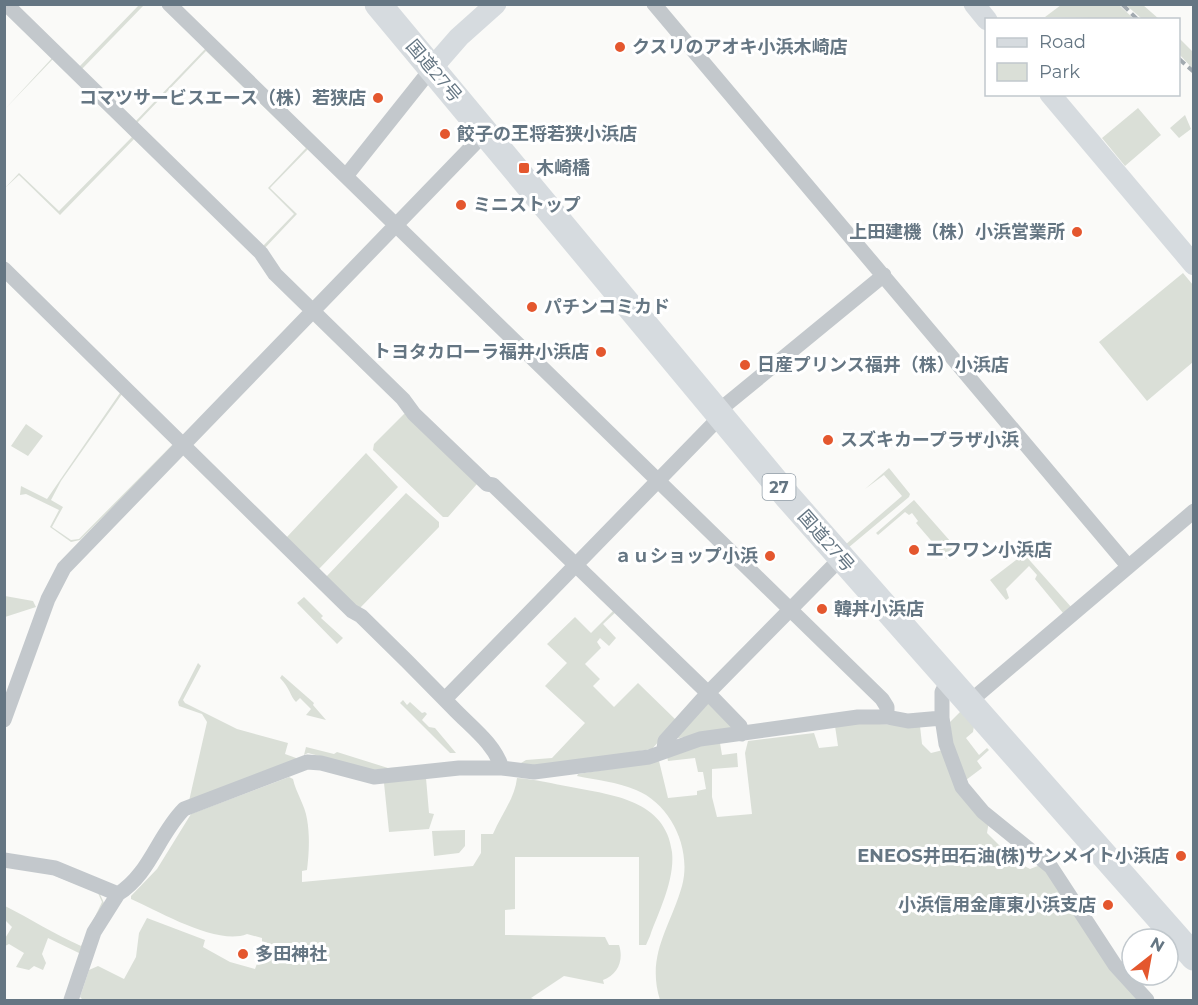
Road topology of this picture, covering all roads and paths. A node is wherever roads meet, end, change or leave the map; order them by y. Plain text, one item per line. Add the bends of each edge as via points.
1 (6, 4) edge
2 (170, 4) edge
3 (378, 4) edge
4 (496, 4) edge
5 (654, 4) edge
6 (974, 4) edge
7 (985, 18) edge
8 (432, 68) junction
9 (1052, 96) edge
10 (485, 133) junction
11 (346, 176) junction
12 (396, 225) junction
13 (1194, 265) edge
14 (4, 269) edge
15 (884, 275) junction
16 (312, 311) junction
17 (719, 414) junction
18 (184, 445) junction
19 (658, 481) junction
20 (1194, 511) edge
21 (840, 559) junction
22 (576, 565) junction
23 (1128, 566) junction
24 (790, 609) junction
25 (948, 680) junction
26 (708, 693) junction
27 (446, 699) junction
28 (968, 703) junction
29 (887, 717) junction
30 (942, 718) junction
31 (4, 720) edge
32 (742, 734) junction
33 (664, 749) junction
34 (502, 768) junction
35 (4, 860) edge
36 (118, 894) junction
37 (1194, 957) edge
38 (70, 1000) edge
39 (1147, 1000) edge

1 - 16 street via 261,253 275,274
2 - 11 street
3 - 8 highway, 国道27号 / 27
4 - 8 street
5 - 15 street
6 - 7 street
8 - 10 highway, 国道27号 / 27
8 - 11 street
9 - 13 street
10 - 12 street
10 - 17 highway, 国道27号 / 27
11 - 12 street
12 - 16 street
12 - 19 street
14 - 18 street
15 - 17 street
15 - 23 street
16 - 18 street
16 - 22 street via 487,484 493,485
17 - 19 street
17 - 21 highway, 国道27号 / 27
18 - 27 street
18 - 31 street via 58,576
19 - 22 street
19 - 24 street
20 - 23 street
21 - 24 street
21 - 25 highway, 国道27号 / 27
22 - 26 street
22 - 27 street
23 - 28 street
24 - 26 street
24 - 29 street via 886,703
25 - 28 highway, 国道27号 / 27
25 - 30 street via 942,692
26 - 32 street via 740,726
26 - 33 street via 665,741
27 - 34 street via 498,755
28 - 37 highway, 国道27号 / 27
29 - 30 street via 908,721
29 - 32 street via 858,717
30 - 39 street via 948,752 962,786 983,812 1051,867 1115,965
32 - 33 street via 699,739
33 - 34 street via 649,757 534,772
34 - 36 street via 459,768 374,777 321,763 298,765 184,808 142,873
35 - 36 street via 55,868
36 - 38 street via 94,933

